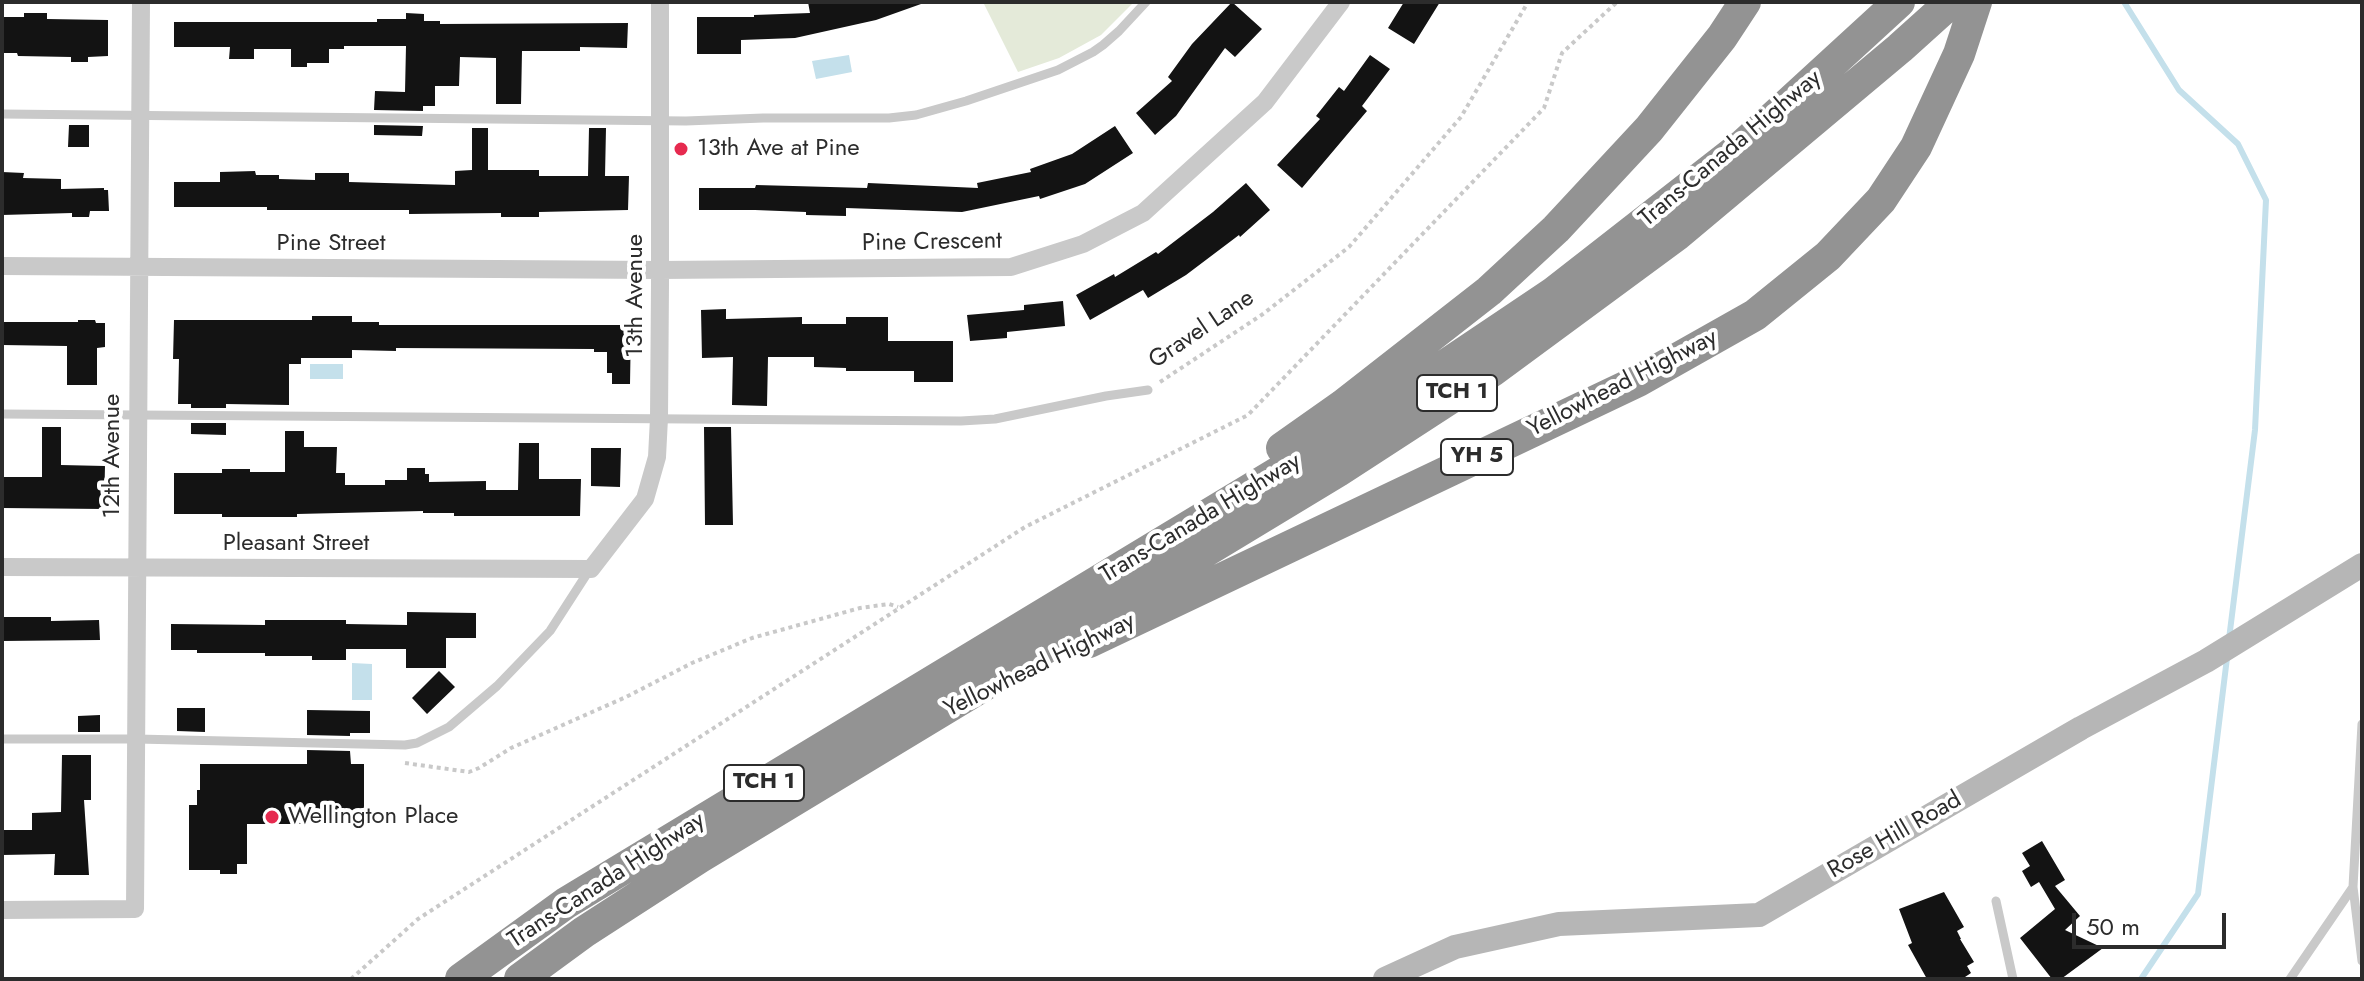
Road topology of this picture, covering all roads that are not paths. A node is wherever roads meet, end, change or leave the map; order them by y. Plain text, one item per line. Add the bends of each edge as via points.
1 (141, 2) edge
2 (660, 2) edge
3 (1146, 2) edge
4 (1745, 2) edge
5 (1899, 2) edge
6 (1951, 2) edge
7 (1976, 2) edge
8 (1333, 5) edge
9 (2, 114) edge
10 (140, 115) junction
11 (659, 120) junction
12 (2, 266) edge
13 (139, 267) junction
14 (660, 270) junction
15 (1148, 390) road end
16 (2, 414) edge
17 (137, 415) junction
18 (659, 418) junction
19 (2362, 565) edge
20 (2, 567) edge
21 (137, 567) junction
22 (591, 569) junction
23 (1074, 596) junction
24 (920, 724) junction
25 (2362, 724) edge
26 (2, 739) edge
27 (136, 739) junction
28 (2353, 887) junction
29 (1996, 901) dead end
30 (2, 910) edge
31 (2362, 961) edge
32 (461, 979) edge
33 (520, 979) edge
34 (1385, 979) edge
35 (2013, 979) edge
36 (2290, 979) edge

1 - 10 street, 12th Avenue
2 - 11 street, 13th Avenue
3 - 11 lane via 1093,52 1058,70 916,115
4 - 23 highway, Yellowhead Highway via 1649,129 1556,229 1489,291 1343,405
5 - 23 highway, Trans-Canada Highway / TCH 1 via 1744,144 1553,293 1355,426
6 - 24 highway, Trans-Canada Highway / TCH 1 via 1678,234 1492,371 1338,471
7 - 24 highway, Yellowhead Highway / YH 5 via 1959,54 1916,147 1881,200 1828,256 1755,315 1638,381
8 - 14 street, Pine Crescent via 1265,102 1143,213 1083,244 1011,267
9 - 10 lane
10 - 11 lane
10 - 13 street, 12th Avenue
11 - 14 street, 13th Avenue
12 - 13 street, Pine Street
13 - 14 street, Pine Street
13 - 17 street, 12th Avenue
14 - 18 street, 13th Avenue
15 - 18 lane, Gravel Lane via 961,421
16 - 17 lane, Gravel Lane
17 - 18 lane, Gravel Lane
17 - 21 street, 12th Avenue
18 - 22 street, 13th Avenue via 657,457 645,499
19 - 34 street, Rose Hill Road via 2206,661 1759,915 1559,924 1455,947
20 - 21 street, Pleasant Street
21 - 22 street, Pleasant Street
21 - 27 street, 12th Avenue
22 - 27 lane via 550,631 497,686 430,739 405,745
23 - 32 highway, Trans-Canada Highway / TCH 1 via 566,903
24 - 33 highway, Trans-Canada Highway / TCH 1 via 700,857
25 - 28 lane
26 - 27 lane
27 - 30 street, 12th Avenue via 135,909
28 - 31 lane
28 - 36 lane
29 - 35 lane

